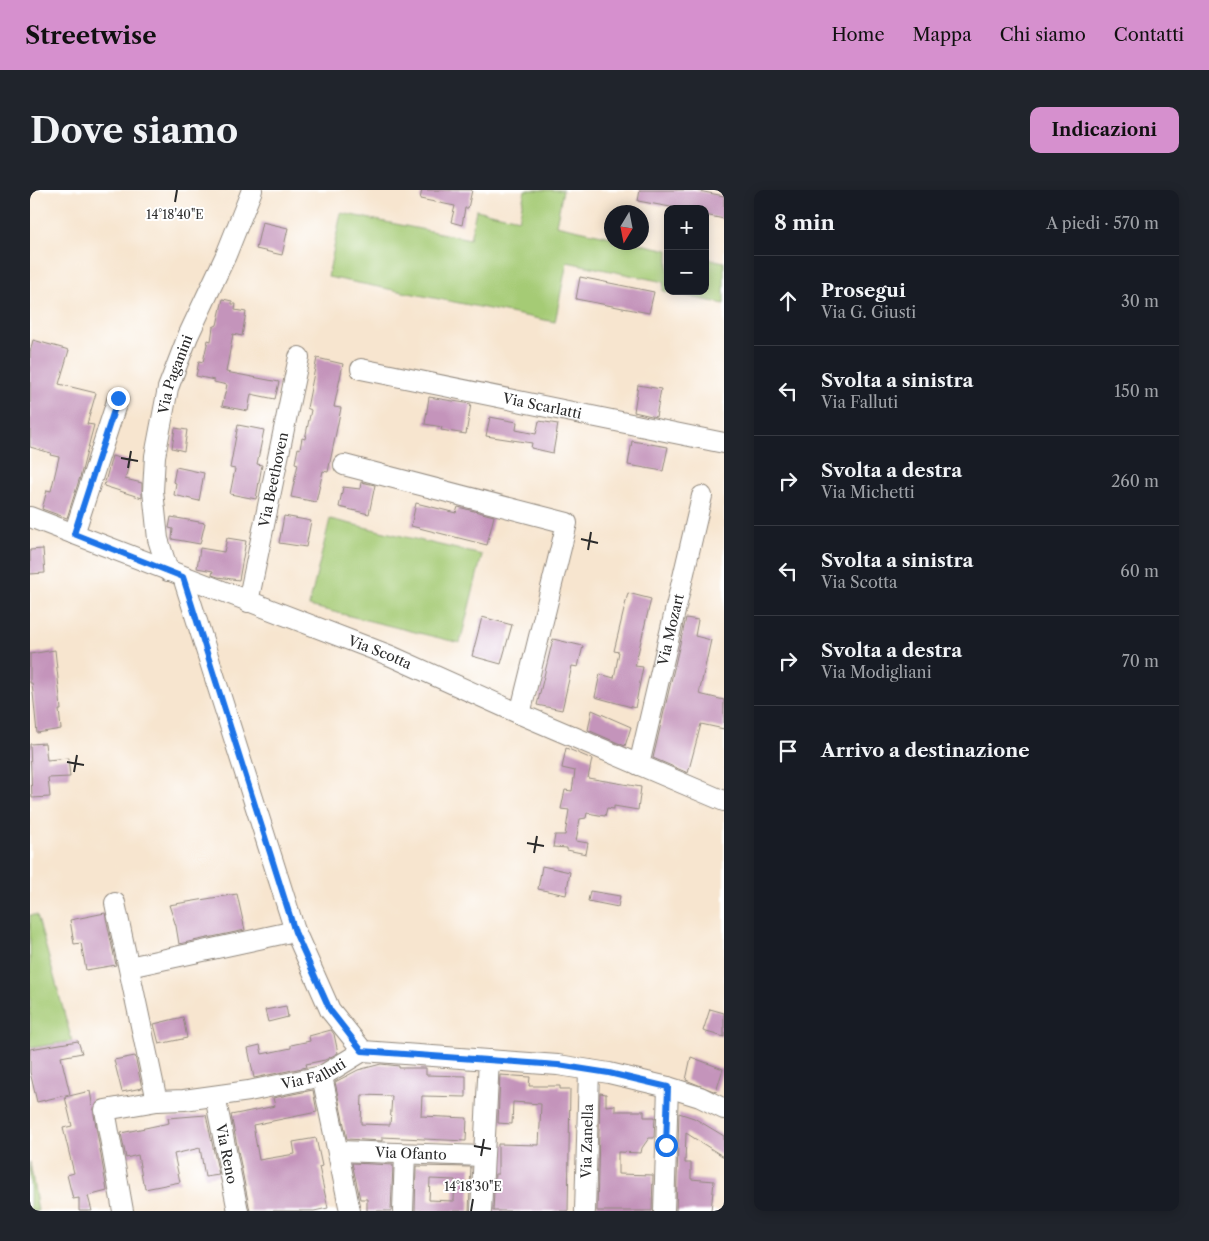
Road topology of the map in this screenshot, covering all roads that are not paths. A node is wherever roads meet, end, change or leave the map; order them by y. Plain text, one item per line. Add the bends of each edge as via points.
1 (252, 190) edge
2 (299, 357) dead end
3 (361, 369) dead end
4 (118, 398) dead end
5 (724, 443) edge
6 (344, 465) dead end
7 (702, 496) dead end
8 (30, 517) edge
9 (74, 534) junction
10 (176, 574) junction
11 (248, 602) junction
12 (520, 714) junction
13 (639, 765) junction
14 (724, 801) edge
15 (115, 904) dead end
16 (295, 932) junction
17 (129, 967) junction
18 (362, 1051) junction
19 (488, 1060) junction
20 (588, 1070) junction
21 (322, 1076) junction
22 (668, 1087) junction
23 (215, 1096) junction
24 (157, 1101) junction
25 (723, 1104) edge
26 (339, 1151) junction
27 (405, 1154) junction
28 (483, 1156) junction
29 (123, 1211) edge
30 (238, 1211) edge
31 (350, 1211) edge
32 (403, 1211) edge
33 (481, 1211) edge
34 (585, 1211) edge
35 (664, 1211) edge

1 - 10 street, Via Paganini via 168,388 155,456 153,491 158,540
2 - 11 street, Via Beethoven
3 - 5 street, Via Scarlatti
4 - 9 street
6 - 12 street via 566,523
7 - 13 street, Via Mozart
8 - 9 street, Via Scotta
9 - 10 street, Via Scotta
10 - 11 street, Via Scotta
10 - 16 street, Via Paganini
11 - 12 street, Via Scotta via 391,656
12 - 13 street, Via Scotta
13 - 14 street, Via Scotta
15 - 17 street
16 - 17 street
16 - 18 street, Via Paganini via 330,1010
17 - 24 street
18 - 19 street, Via Falluti
18 - 21 street, Via Falluti
19 - 20 street, Via Falluti
19 - 28 street
20 - 22 street, Via Falluti
20 - 34 street, Via Zanella
21 - 23 street, Via Falluti
21 - 26 street
22 - 25 street, Via Falluti
22 - 35 street
23 - 24 street, Via Falluti
23 - 30 street, Via Reno
24 - 29 street, Via Falluti via 105,1110
26 - 27 street, Via Ofanto
26 - 31 street
27 - 28 street, Via Ofanto
27 - 32 street
28 - 33 street

